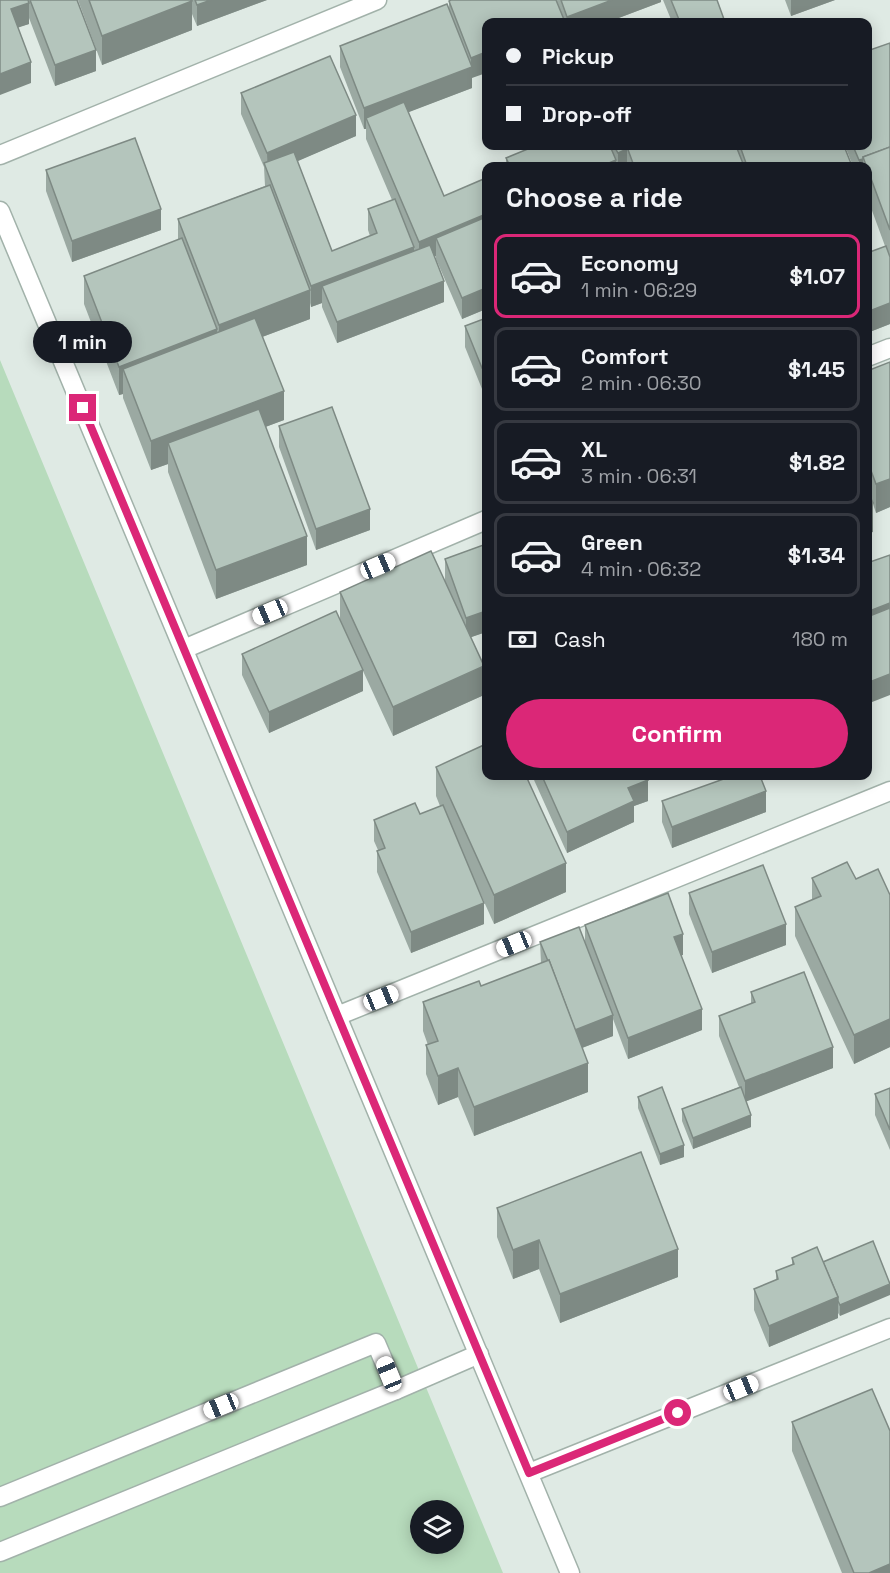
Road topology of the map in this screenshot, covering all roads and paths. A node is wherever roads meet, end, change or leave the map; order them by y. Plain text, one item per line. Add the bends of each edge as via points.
1 (377, 0) edge
2 (0, 155) edge
3 (0, 211) edge
4 (890, 348) edge
5 (872, 355) edge
6 (482, 522) edge
7 (184, 649) junction
8 (890, 791) edge
9 (337, 1016) junction
10 (890, 1328) edge
11 (479, 1354) junction
12 (396, 1390) junction
13 (529, 1473) junction
14 (0, 1497) edge
15 (0, 1552) edge
16 (570, 1573) edge

1 - 2 street
3 - 7 street
4 - 5 street
6 - 7 street
7 - 9 street
8 - 9 street
9 - 11 street
10 - 13 street
11 - 12 street
11 - 13 street
12 - 14 street via 376,1343
12 - 15 street
13 - 16 street

